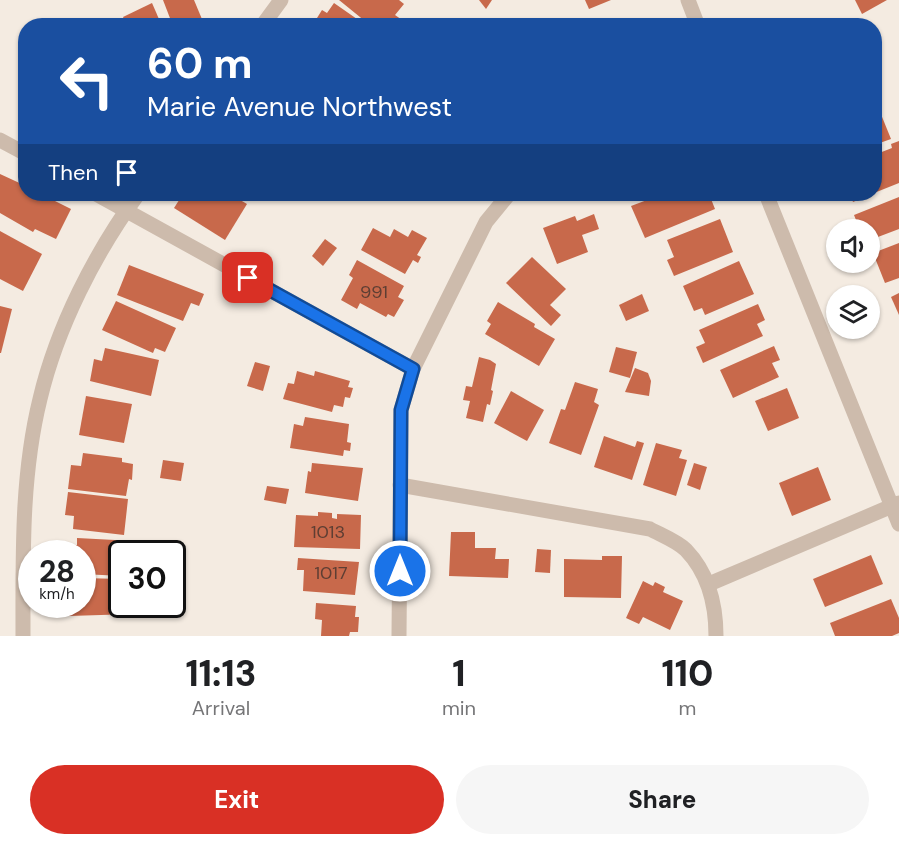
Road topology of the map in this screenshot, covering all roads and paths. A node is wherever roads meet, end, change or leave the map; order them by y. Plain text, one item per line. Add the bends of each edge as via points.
1 (281, 0) edge
2 (688, 0) edge
3 (268, 18) edge
4 (695, 18) edge
5 (0, 140) edge
6 (18, 150) edge
7 (109, 201) edge
8 (133, 201) edge
9 (503, 201) edge
10 (769, 201) edge
11 (126, 210) junction
12 (413, 369) junction
13 (400, 485) junction
14 (895, 505) edge
15 (899, 524) edge
16 (709, 584) junction
17 (22, 636) edge
18 (399, 636) edge
19 (716, 636) edge

1 - 3 street
2 - 4 street
5 - 6 street
7 - 11 street
8 - 11 street
9 - 12 street via 486,222
10 - 14 street
11 - 12 street
11 - 17 street via 58,338 40,399 29,461
12 - 13 street via 401,410
13 - 16 street via 650,529 685,549
13 - 18 street
14 - 15 street
14 - 16 street
16 - 19 street

